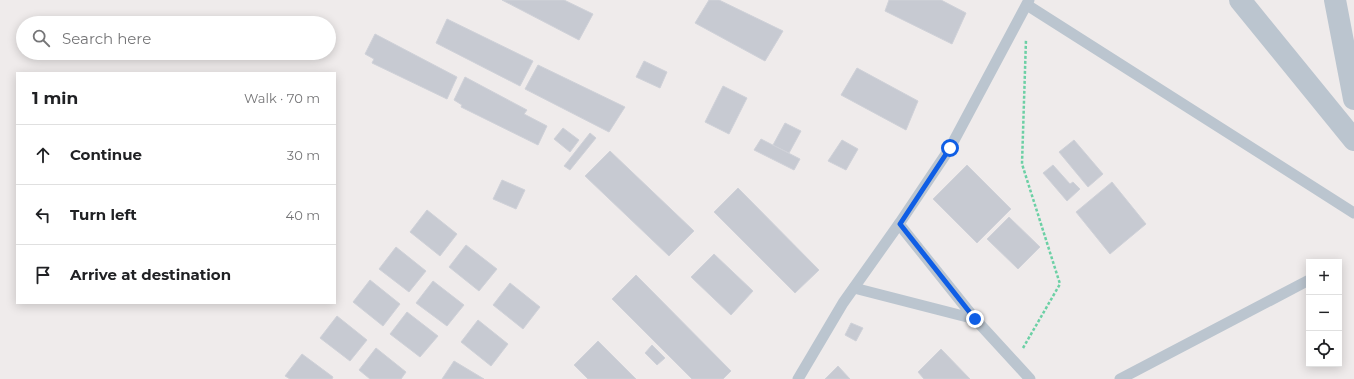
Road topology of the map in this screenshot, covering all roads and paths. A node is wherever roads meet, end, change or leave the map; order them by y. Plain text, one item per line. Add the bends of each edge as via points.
1 (1240, 0) edge
2 (1335, 0) edge
3 (1028, 2) edge
4 (1026, 37) dead end
5 (1354, 99) edge
6 (1354, 140) edge
7 (1354, 213) edge
8 (900, 224) junction
9 (1306, 282) edge
10 (854, 288) junction
11 (975, 319) junction
12 (1015, 362) junction
13 (798, 379) edge
14 (1030, 379) edge
15 (1120, 379) edge

1 - 6 street
2 - 5 street
3 - 7 lane
3 - 8 lane via 950,148
4 - 12 path via 1022,164 1060,284
8 - 10 lane
8 - 11 lane
9 - 15 lane
10 - 11 lane
10 - 13 lane
11 - 12 lane
12 - 14 lane

